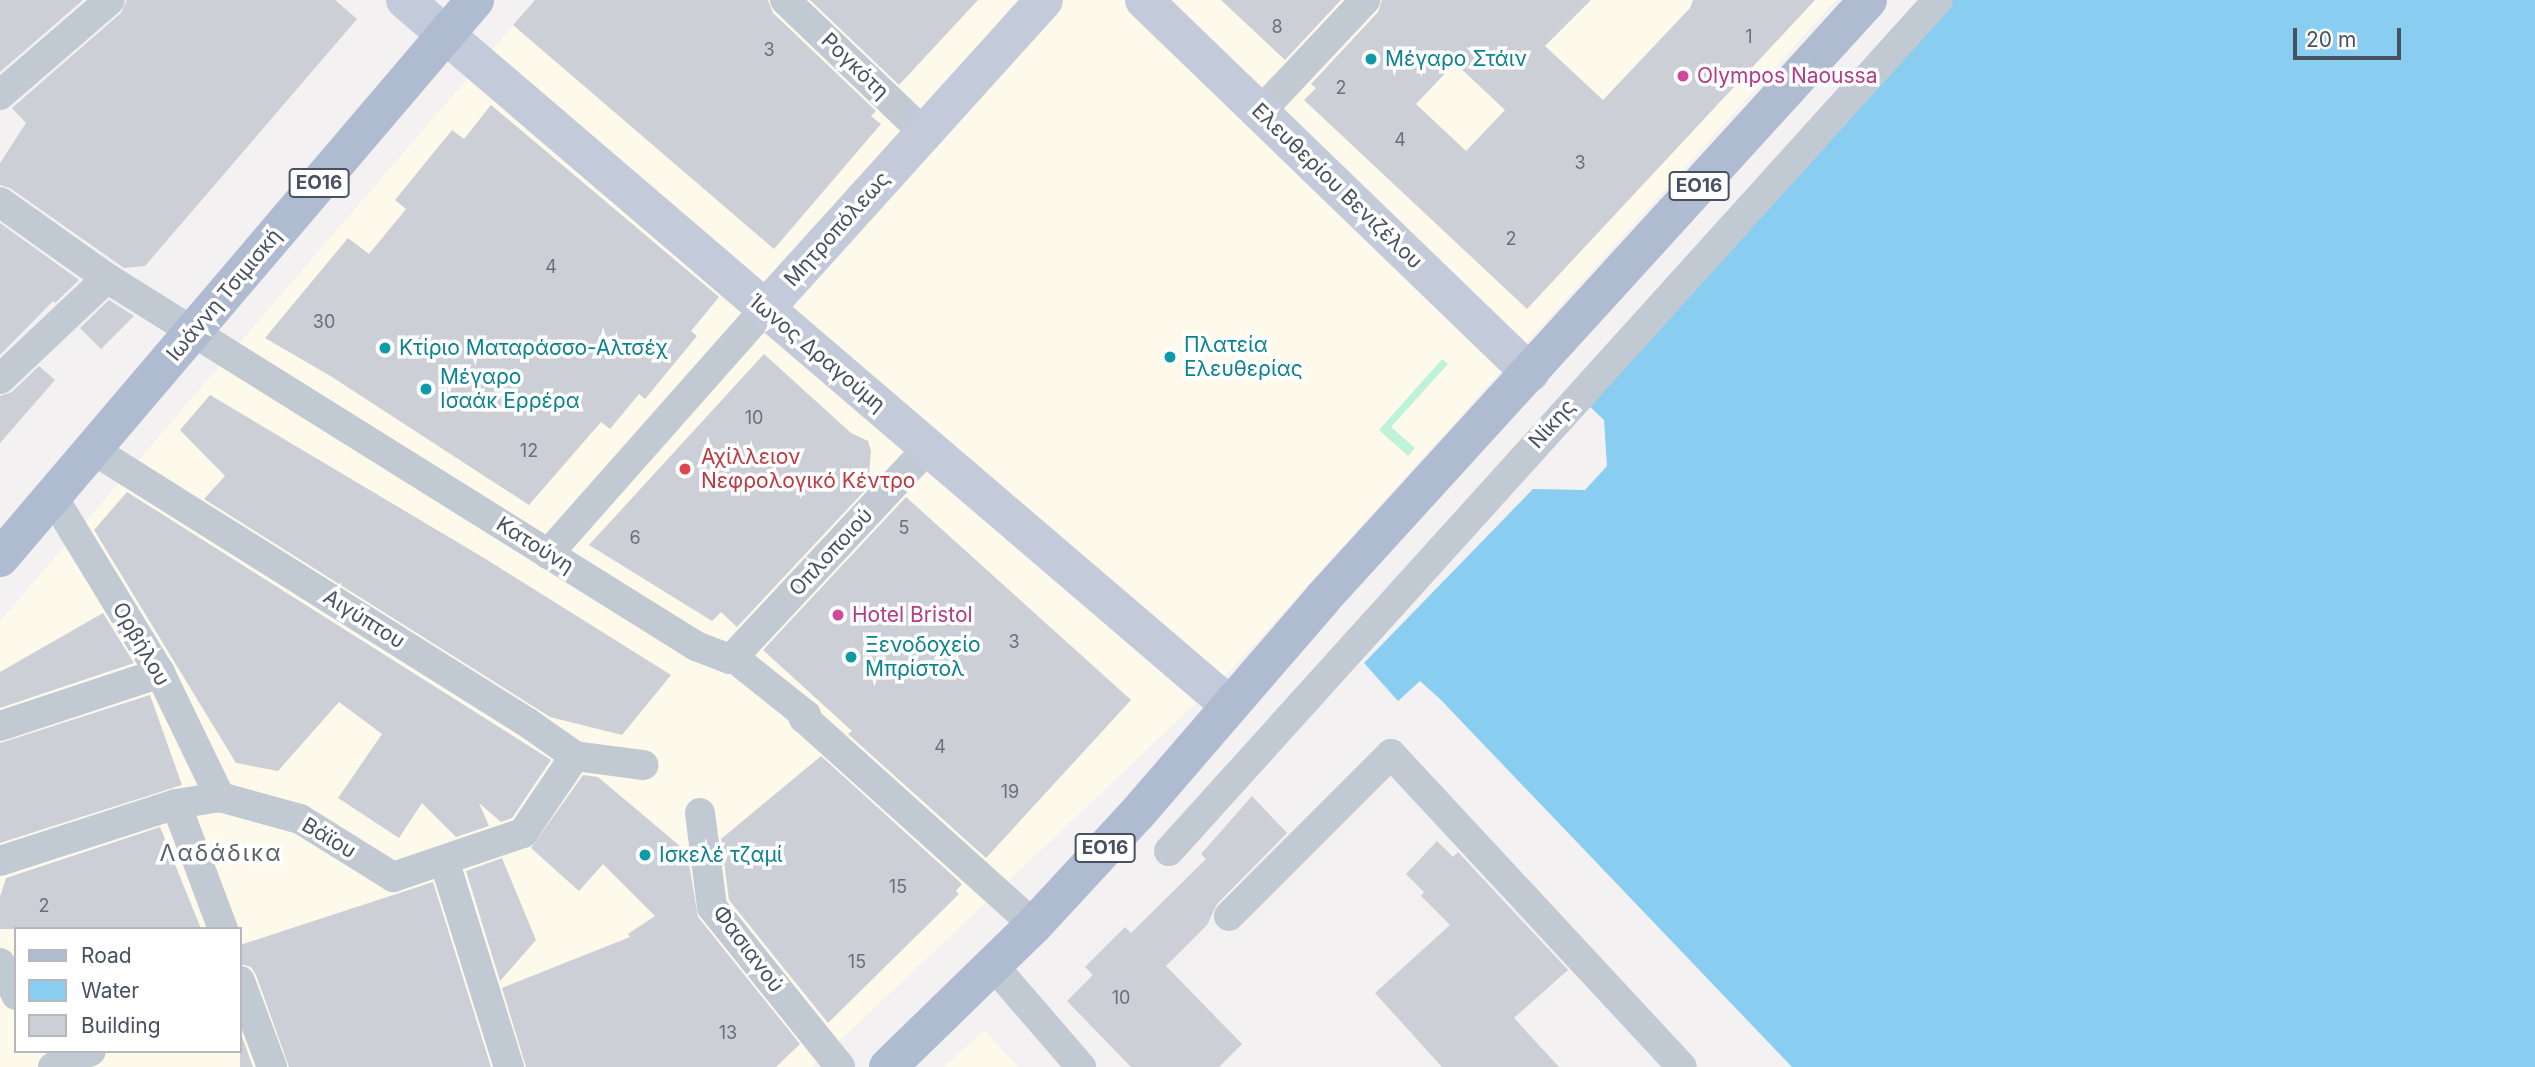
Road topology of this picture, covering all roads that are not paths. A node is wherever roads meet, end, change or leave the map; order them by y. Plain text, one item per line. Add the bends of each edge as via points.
1 (110, 0) edge
2 (405, 0) edge
3 (475, 0) edge
4 (785, 0) edge
5 (1044, 0) edge
6 (1144, 0) edge
7 (1365, 0) edge
8 (1868, 0) edge
9 (1938, 0) edge
10 (446, 35) junction
11 (0, 95) edge
12 (1260, 112) junction
13 (924, 133) junction
14 (0, 202) edge
15 (107, 278) junction
16 (765, 309) junction
17 (193, 331) junction
18 (1530, 373) junction
19 (0, 379) edge
20 (929, 447) junction
21 (92, 449) junction
22 (53, 497) junction
23 (548, 554) junction
24 (0, 558) edge
25 (733, 657) junction
26 (160, 673) junction
27 (1229, 705) junction
28 (0, 726) edge
29 (575, 757) junction
30 (643, 765) dead end
31 (220, 797) junction
32 (176, 804) junction
33 (700, 813) dead end
34 (1169, 851) dead end
35 (444, 860) junction
36 (0, 861) edge
37 (1229, 916) dead end
38 (1034, 925) junction
39 (221, 927) edge
40 (0, 963) edge
41 (993, 965) junction
42 (242, 989) edge
43 (14, 991) edge
44 (86, 1053) edge
45 (52, 1067) edge
46 (272, 1067) edge
47 (509, 1067) edge
48 (840, 1067) edge
49 (888, 1067) edge
50 (1081, 1067) edge
51 (1682, 1067) edge

1 - 11 street
2 - 10 main road, Ίωνος Δραγούμη
3 - 10 main road, Ιωάννη Τσιμισκή / ΕΟ16
4 - 13 street, Ρογκότη
5 - 13 main road, Μητροπόλεως
6 - 12 main road, Ελευθερίου Βενιζέλου
7 - 12 street
8 - 18 main road, ΕΟ16
9 - 34 street, Νίκης
10 - 16 main road, Ίωνος Δραγούμη
10 - 17 main road, Ιωάννη Τσιμισκή / ΕΟ16
12 - 18 main road, Ελευθερίου Βενιζέλου
13 - 16 main road, Μητροπόλεως
14 - 15 street, Κατούνη
15 - 17 street, Κατούνη
15 - 19 street
16 - 20 main road, Ίωνος Δραγούμη
16 - 23 street, Μητροπόλεως
17 - 21 main road, Ιωάννη Τσιμισκή / ΕΟ16
17 - 23 street, Κατούνη
18 - 27 main road, ΕΟ16
20 - 25 street, Οπλοποιού
20 - 27 main road, Ίωνος Δραγούμη
21 - 22 main road, Ιωάννη Τσιμισκή / ΕΟ16
21 - 29 street, Αιγύπτου
22 - 24 main road, Ιωάννη Τσιμισκή / ΕΟ16
22 - 26 street, Ορβήλου
23 - 25 street, Κατούνη via 696,646 730,660
25 - 38 street, Κατούνη via 806,715 804,718
26 - 28 street
26 - 31 street, Ορβήλου
27 - 38 main road, ΕΟ16
29 - 30 street, Αιγύπτου
29 - 35 street, Βάϊου via 523,833
31 - 32 street, Βάϊου
31 - 35 street, Βάϊου via 300,819 393,877
32 - 36 street, Βάϊου
32 - 39 street
33 - 48 street, Φασιανού via 712,907
35 - 47 street
37 - 51 street via 1391,754
38 - 41 main road, ΕΟ16
40 - 43 street
41 - 49 main road, ΕΟ16
41 - 50 street
42 - 46 street
44 - 45 street

